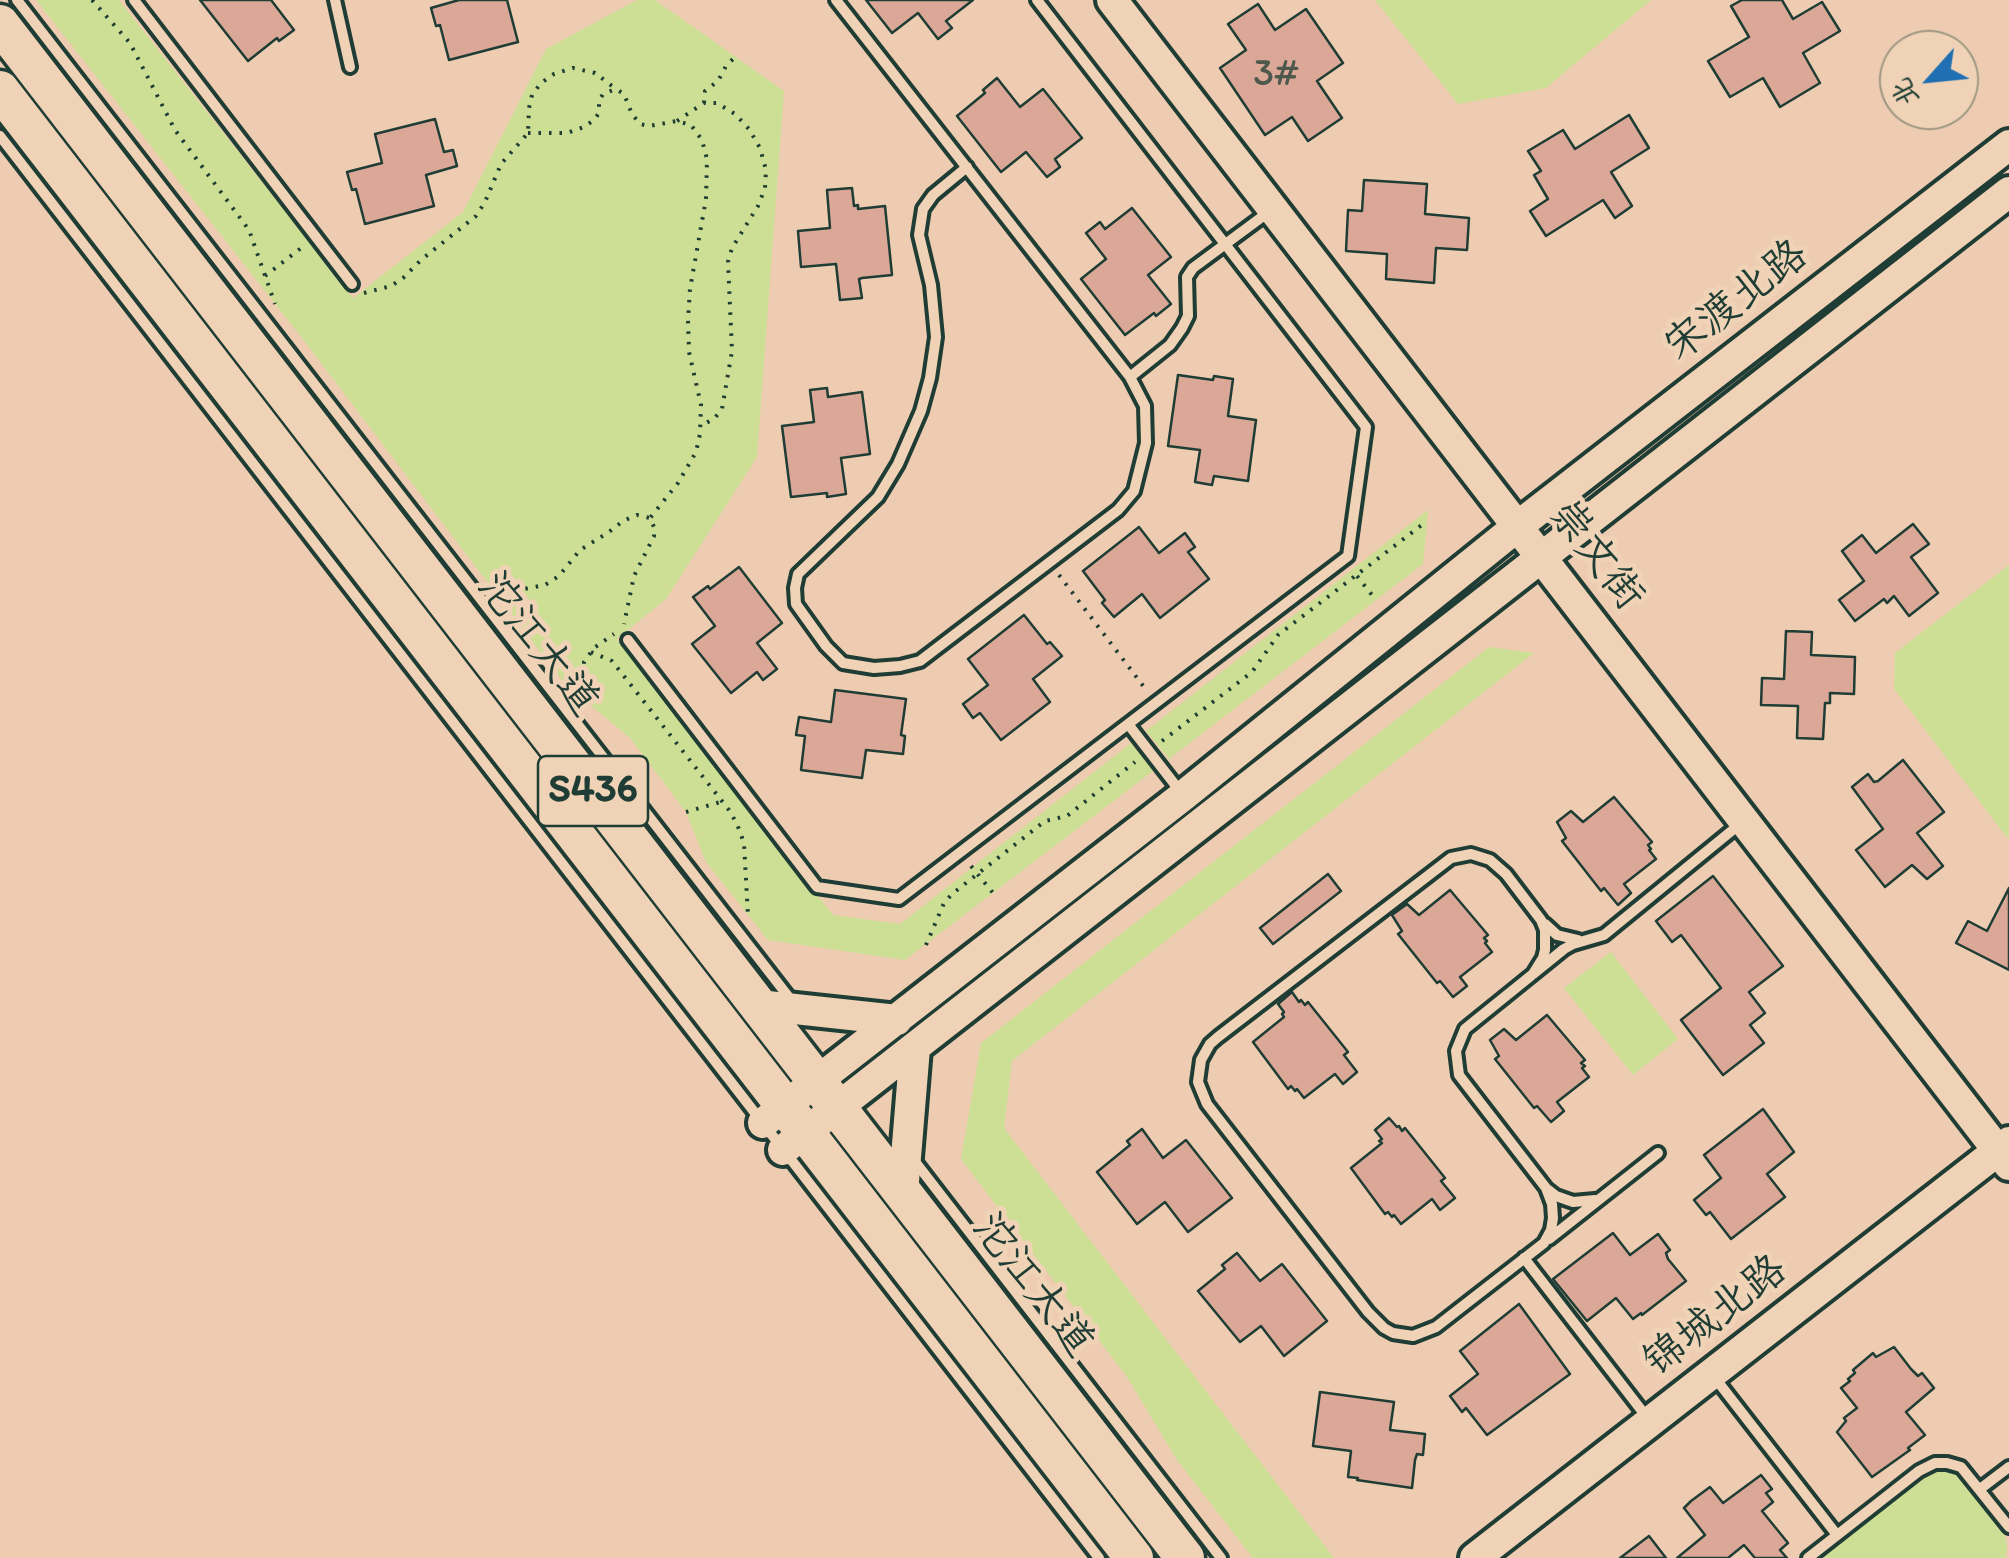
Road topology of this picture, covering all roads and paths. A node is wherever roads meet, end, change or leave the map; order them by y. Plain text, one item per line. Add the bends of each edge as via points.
1 (17, 0) edge
2 (92, 0) edge
3 (134, 0) edge
4 (335, 0) edge
5 (836, 0) edge
6 (1037, 0) edge
7 (1112, 0) edge
8 (0, 24) edge
9 (735, 56) dead end
10 (350, 67) dead end
11 (616, 88) junction
12 (0, 90) edge
13 (704, 104) junction
14 (677, 120) junction
15 (528, 133) junction
16 (0, 136) edge
17 (2009, 144) edge
18 (967, 167) junction
19 (2009, 192) edge
20 (1272, 209) junction
21 (316, 237) junction
22 (1225, 244) junction
23 (266, 276) junction
24 (352, 284) joint
25 (275, 304) dead end
26 (1130, 377) junction
27 (700, 426) junction
28 (650, 518) junction
29 (1427, 521) dead end
30 (1518, 526) junction
31 (1541, 556) junction
32 (1050, 564) junction
33 (1356, 575) junction
34 (494, 590) dead end
35 (1376, 600) dead end
36 (628, 640) dead end
37 (590, 652) junction
38 (1156, 703) junction
39 (590, 704) dead end
40 (1128, 724) junction
41 (1149, 751) junction
42 (741, 788) junction
43 (1184, 796) junction
44 (723, 802) junction
45 (686, 812) dead end
46 (1744, 820) junction
47 (960, 852) junction
48 (978, 874) junction
49 (993, 893) dead end
50 (748, 916) dead end
51 (1541, 920) junction
52 (1582, 941) junction
53 (926, 945) dead end
54 (1533, 974) junction
55 (758, 1005) junction
56 (798, 1009) junction
57 (896, 1020) junction
58 (915, 1048) junction
59 (827, 1095) junction
60 (784, 1128) junction
61 (907, 1152) junction
62 (1658, 1153) dead end
63 (2005, 1153) edge
64 (1546, 1188) junction
65 (903, 1193) junction
66 (1602, 1198) junction
67 (1544, 1243) junction
68 (1524, 1258) junction
69 (1712, 1374) junction
70 (1651, 1421) junction
71 (2009, 1467) edge
72 (1980, 1489) junction
73 (2009, 1526) edge
74 (1837, 1535) junction
75 (1099, 1558) edge
76 (1134, 1558) edge
77 (1186, 1558) edge
78 (1220, 1558) edge
79 (1474, 1558) edge
80 (1808, 1558) edge

1 - 56 lane
2 - 23 path via 130,43 174,130 249,230
3 - 21 lane
4 - 10 lane
5 - 18 lane
6 - 22 lane
7 - 20 main road, 崇文街
8 - 55 highway, 沱江大道 / S436
9 - 13 path via 705,91
11 - 14 path via 640,124
11 - 15 path via 603,94 599,114 584,127
11 - 15 path via 584,70 554,74 532,95
12 - 60 highway, 沱江大道 / S436
13 - 14 path
13 - 27 path via 716,103 749,128 766,170 758,206 728,262 732,351 722,409
14 - 27 path via 691,125 707,159 688,320
15 - 24 path via 463,228 392,286 364,293
16 - 60 lane
17 - 30 main road, 宋渡北路
18 - 26 lane
18 - 32 lane via 923,209 919,235 936,337 921,411 878,497 798,574 796,604 843,663 900,666 920,661
19 - 31 main road, 宋渡北路
20 - 22 lane
20 - 30 main road, 崇文街
21 - 23 path
21 - 24 lane
22 - 26 lane via 1186,276 1188,316 1170,345
22 - 38 lane via 1366,427 1348,556
23 - 25 path
26 - 32 lane via 1146,424 1134,492
27 - 28 path via 696,452
28 - 34 path via 623,521 545,585
28 - 37 path via 654,536 634,576 624,624
29 - 33 path
30 - 31 main road, 崇文街
30 - 43 main road, 宋渡北路
31 - 46 main road, 崇文街
31 - 58 main road, 宋渡北路
32 - 38 path
33 - 35 path
33 - 41 path via 1278,635 1252,672
36 - 42 lane
37 - 39 path via 582,673
37 - 44 path via 612,661
38 - 40 lane
40 - 41 lane
40 - 47 lane
41 - 43 lane
41 - 48 path
42 - 44 path
42 - 47 lane via 817,887 898,899
43 - 57 main road, 宋渡北路
44 - 45 path
44 - 50 path via 744,843
46 - 52 lane via 1604,935
46 - 63 main road, 崇文街
47 - 48 path
48 - 49 path
48 - 53 path via 944,903
51 - 52 lane via 1558,935
51 - 54 lane via 1545,950
51 - 68 lane via 1490,860 1471,854 1450,858 1210,1044 1198,1082 1208,1104 1384,1328 1404,1336 1425,1333
52 - 54 lane
54 - 64 lane via 1465,1029 1456,1062 1466,1087
55 - 56 main road
55 - 59 highway, 沱江大道 / S436
56 - 57 main road
57 - 59 main road, 宋渡北路
58 - 59 main road, 宋渡北路
58 - 61 main road
59 - 60 main road
59 - 65 highway, 沱江大道 / S436
60 - 75 lane
60 - 76 highway, 沱江大道 / S436
61 - 65 main road
61 - 78 lane
62 - 66 lane
63 - 69 main road, 锦城北路
64 - 66 lane via 1574,1202
64 - 67 lane via 1553,1218
65 - 77 highway, 沱江大道 / S436
66 - 67 lane
67 - 68 lane
68 - 70 lane
69 - 70 main road, 锦城北路
69 - 74 lane
70 - 79 main road, 锦城北路
71 - 72 lane
72 - 73 lane
72 - 74 lane via 1961,1467 1935,1464
74 - 80 lane

